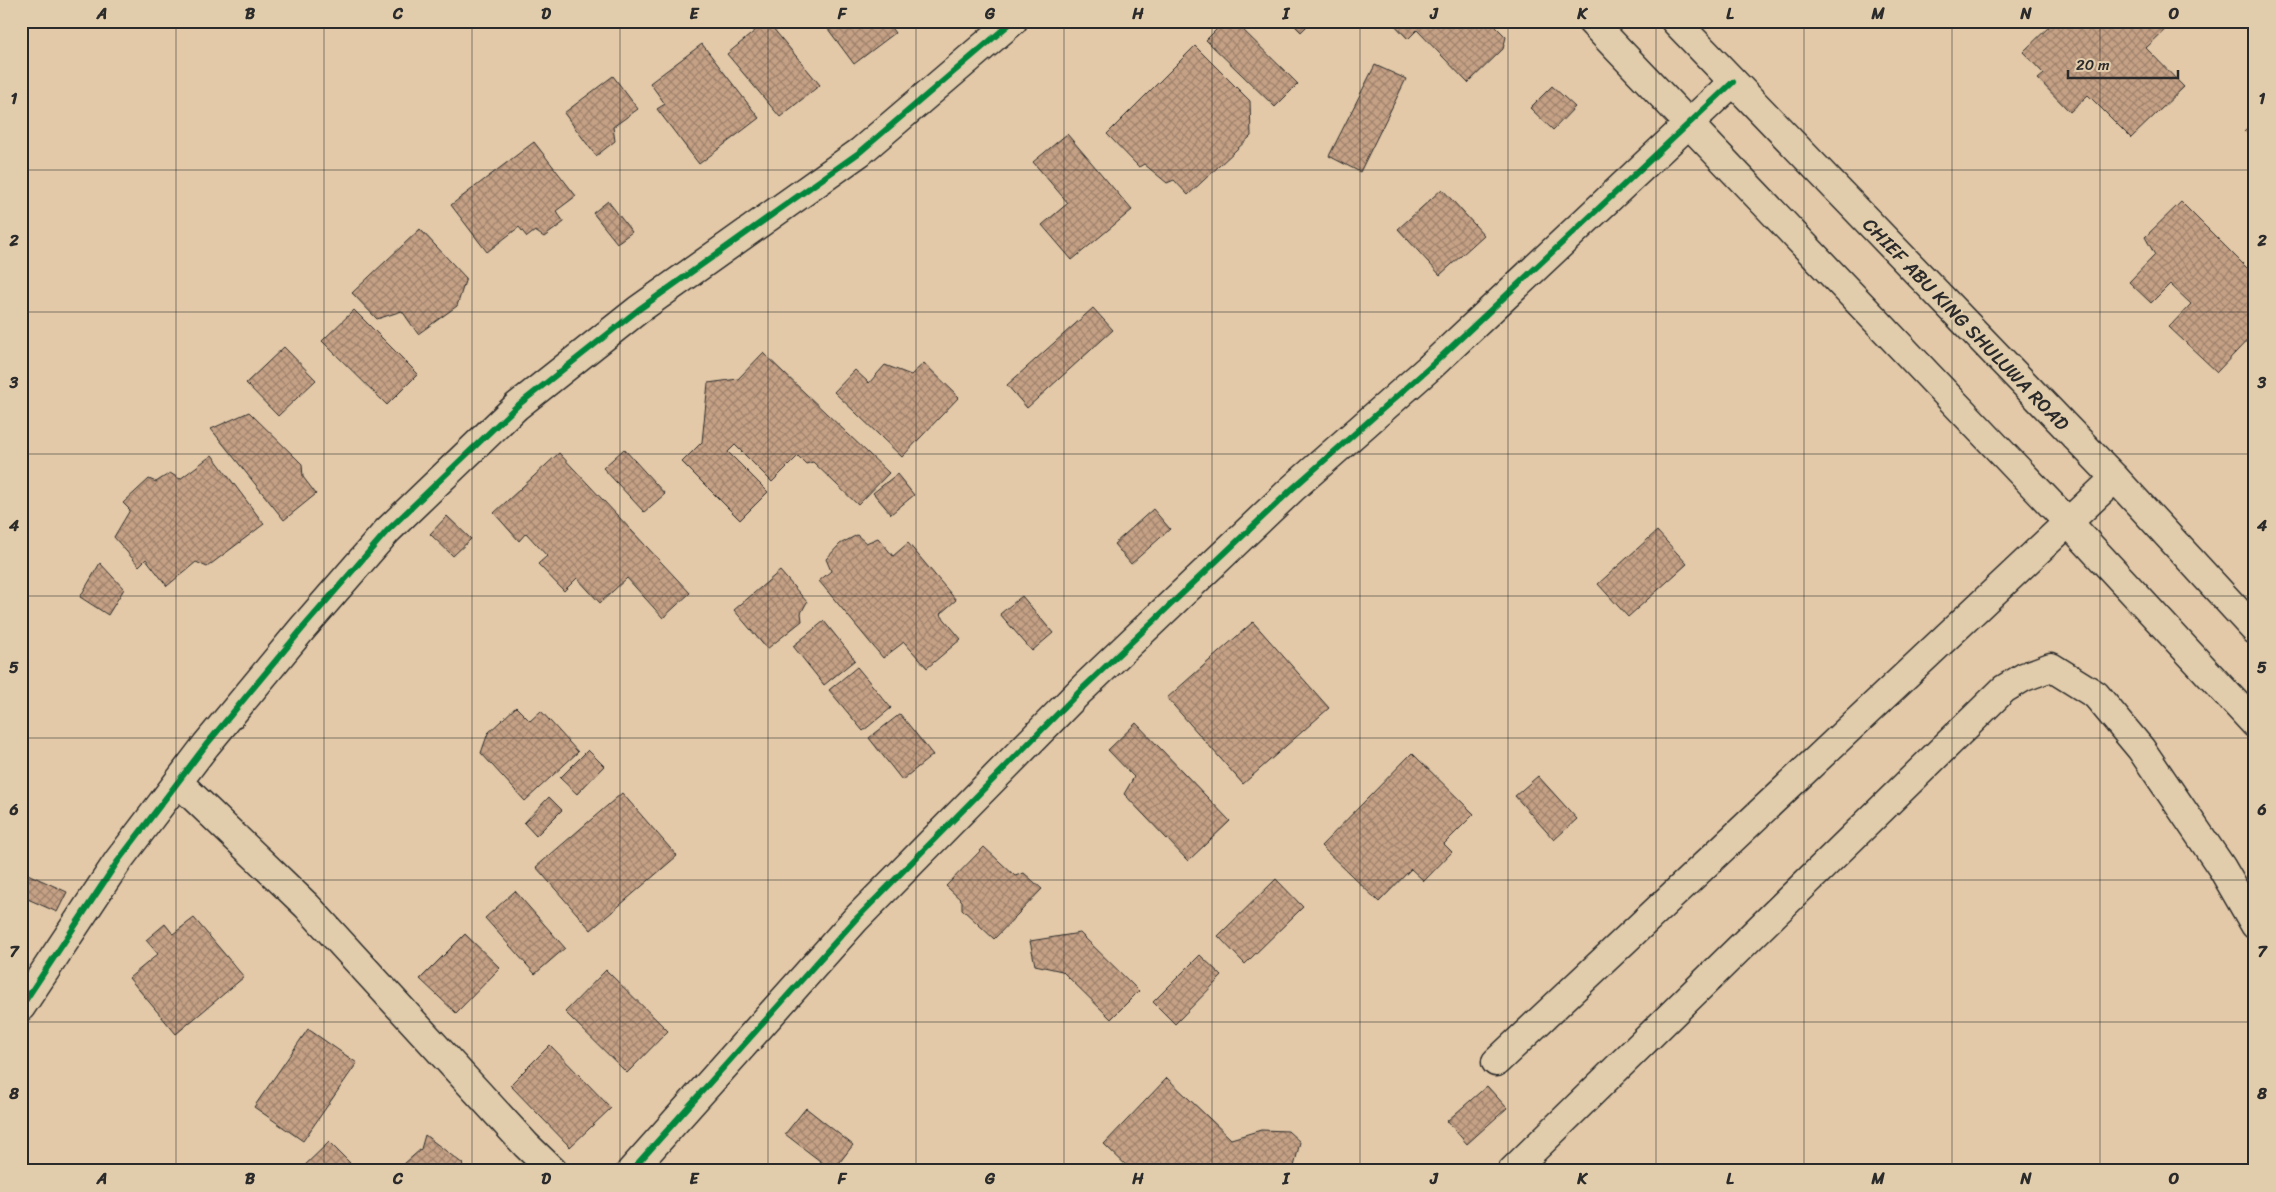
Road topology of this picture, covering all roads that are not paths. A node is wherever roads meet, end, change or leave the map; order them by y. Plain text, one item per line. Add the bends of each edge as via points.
1 (1014, 21) edge
2 (1591, 21) edge
3 (1675, 21) edge
4 (1733, 82) junction
5 (1690, 124) junction
6 (2115, 478) junction
7 (2067, 521) junction
8 (2255, 630) edge
9 (2255, 724) edge
10 (178, 782) junction
11 (2255, 925) edge
12 (21, 1007) edge
13 (1496, 1062) dead end
14 (553, 1171) edge
15 (631, 1171) edge
16 (1512, 1171) edge

1 - 10 street via 860,152 638,310 517,406 387,531 302,629
2 - 5 street
3 - 4 street, CHIEF ABU KING SHULUWA ROAD
4 - 5 street
4 - 6 street, CHIEF ABU KING SHULUWA ROAD
5 - 7 street
5 - 15 street via 1429,368 1292,488 1081,690 855,920
6 - 7 street
6 - 8 street, CHIEF ABU KING SHULUWA ROAD
7 - 9 street
7 - 13 street
10 - 12 street via 118,861
10 - 14 street via 307,906
11 - 16 street via 2222,868 2140,748 2096,695 2051,667 2004,689

